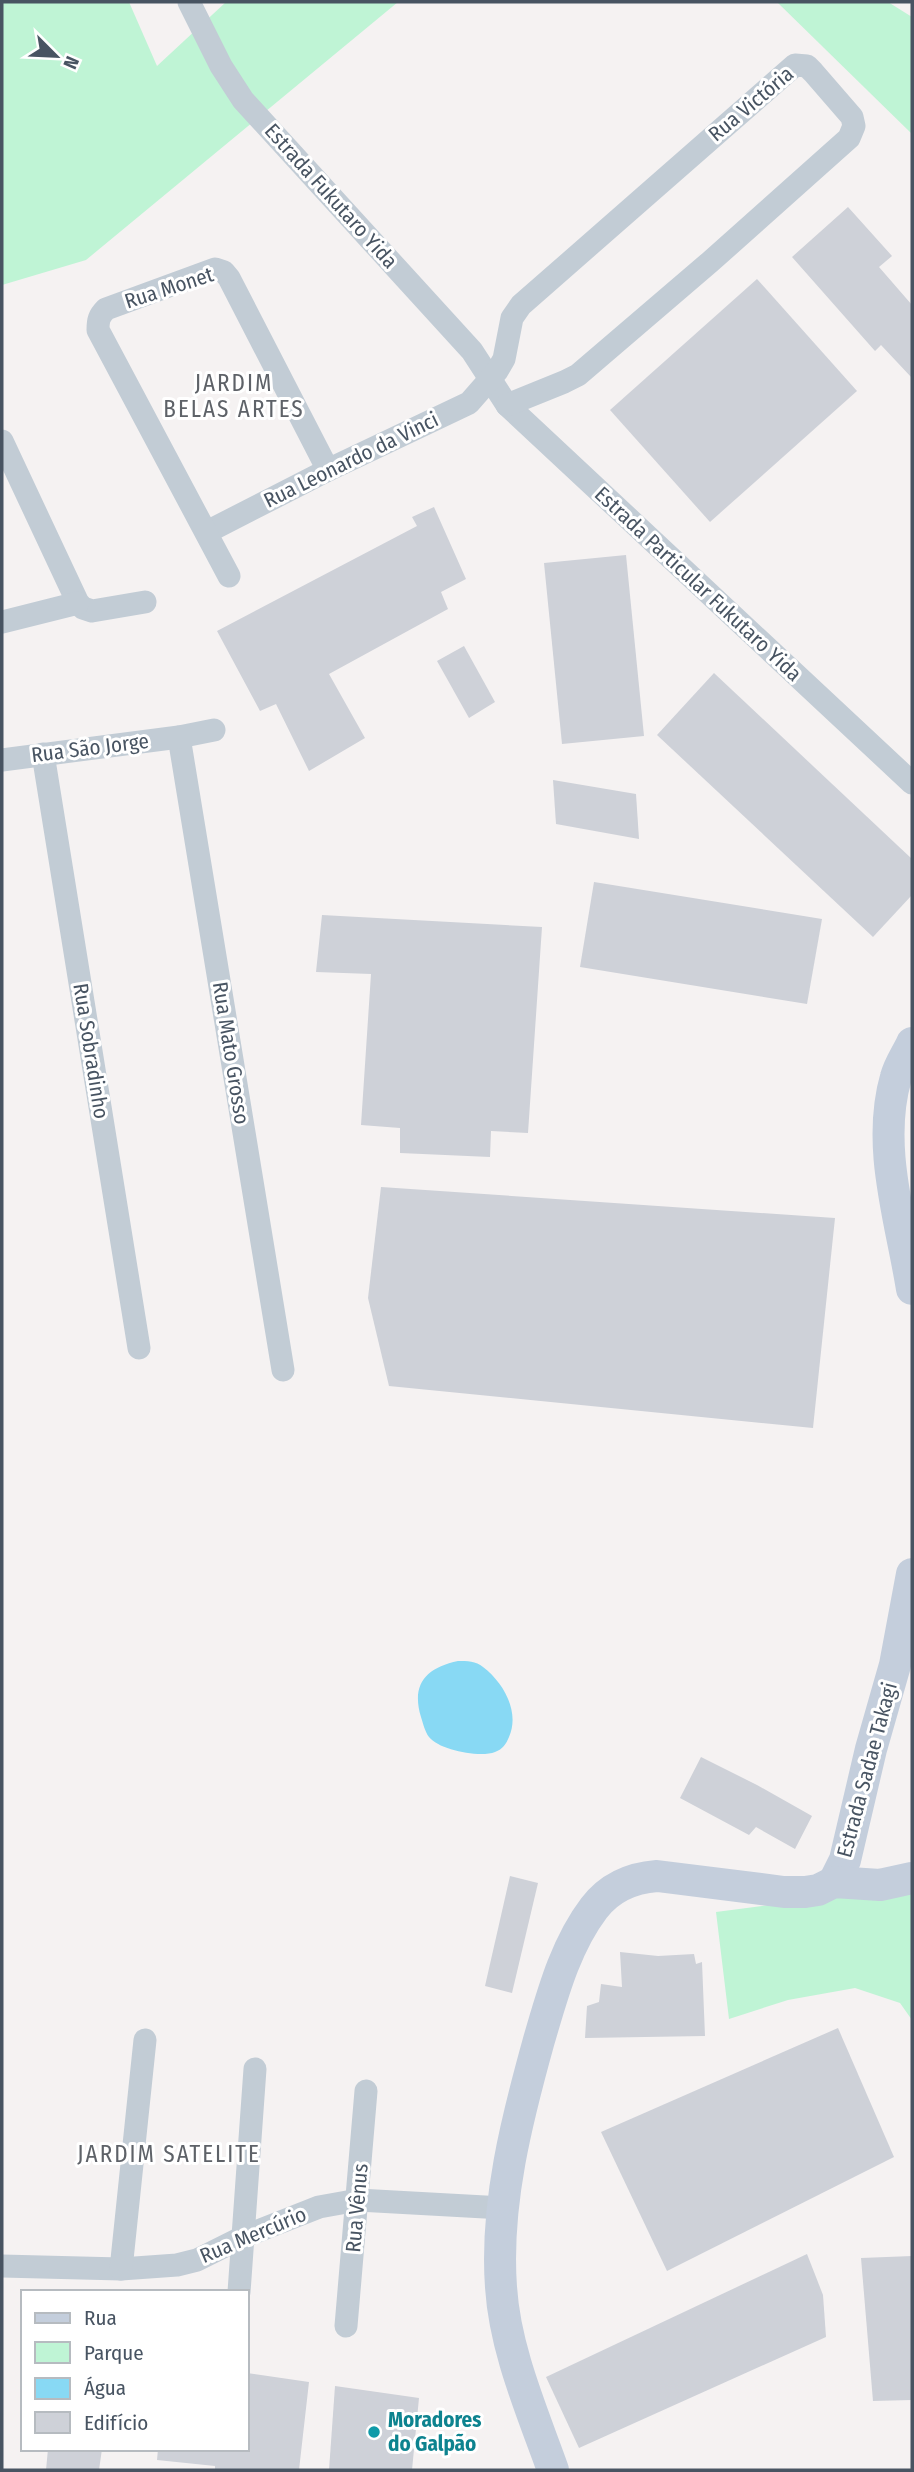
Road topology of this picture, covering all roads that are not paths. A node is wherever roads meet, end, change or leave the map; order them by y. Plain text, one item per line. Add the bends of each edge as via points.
1 (189, 2) edge
2 (489, 380) junction
3 (506, 405) junction
4 (2, 441) edge
5 (328, 470) junction
6 (207, 532) junction
7 (229, 576) dead end
8 (145, 602) dead end
9 (78, 603) junction
10 (2, 622) edge
11 (214, 730) dead end
12 (179, 737) junction
13 (43, 754) junction
14 (2, 760) edge
15 (912, 783) edge
16 (912, 1043) edge
17 (912, 1289) edge
18 (139, 1348) dead end
19 (283, 1370) dead end
20 (912, 1574) edge
21 (912, 1869) edge
22 (840, 1871) junction
23 (912, 1878) edge
24 (145, 2040) dead end
25 (255, 2069) dead end
26 (366, 2091) dead end
27 (358, 2200) junction
28 (503, 2207) junction
29 (243, 2237) junction
30 (2, 2266) edge
31 (121, 2269) junction
32 (239, 2290) edge
33 (346, 2326) dead end
34 (552, 2470) edge

1 - 2 street, Estrada Fukutaro Yida via 243,100 472,351
2 - 3 street, Estrada Particular Fukutaro Yida
2 - 3 street, Rua Victória via 504,359 512,318 521,305 795,65 807,66 852,117 849,138 588,366 564,383
2 - 5 street, Rua Leonardo da Vinci via 468,403
3 - 15 street, Estrada Particular Fukutaro Yida
4 - 9 street
5 - 6 street, Rua Leonardo da Vinci
5 - 6 street, Rua Monet via 224,272 215,269 106,309 98,330
6 - 7 street
8 - 9 street via 92,611
9 - 10 street
11 - 12 street, Rua São Jorge
12 - 13 street, Rua São Jorge
12 - 19 street, Rua Mato Grosso
13 - 14 street, Rua São Jorge
13 - 18 street, Rua Sobradinho
16 - 17 street via 897,1073 888,1132
20 - 22 street, Estrada Sadae Takagi via 895,1665
21 - 22 street
22 - 23 street via 880,1885
22 - 28 street via 818,1890 784,1892 638,1877 613,1889 580,1929 547,2013 514,2142
24 - 31 street
25 - 29 street
26 - 27 street, Rua Vênus
27 - 28 street, Rua Mercúrio
27 - 29 street, Rua Mercúrio via 320,2207
27 - 33 street, Rua Vênus
28 - 34 street via 503,2309 514,2360
29 - 31 street, Rua Mercúrio via 197,2260
29 - 32 street
30 - 31 street, Rua Mercúrio

